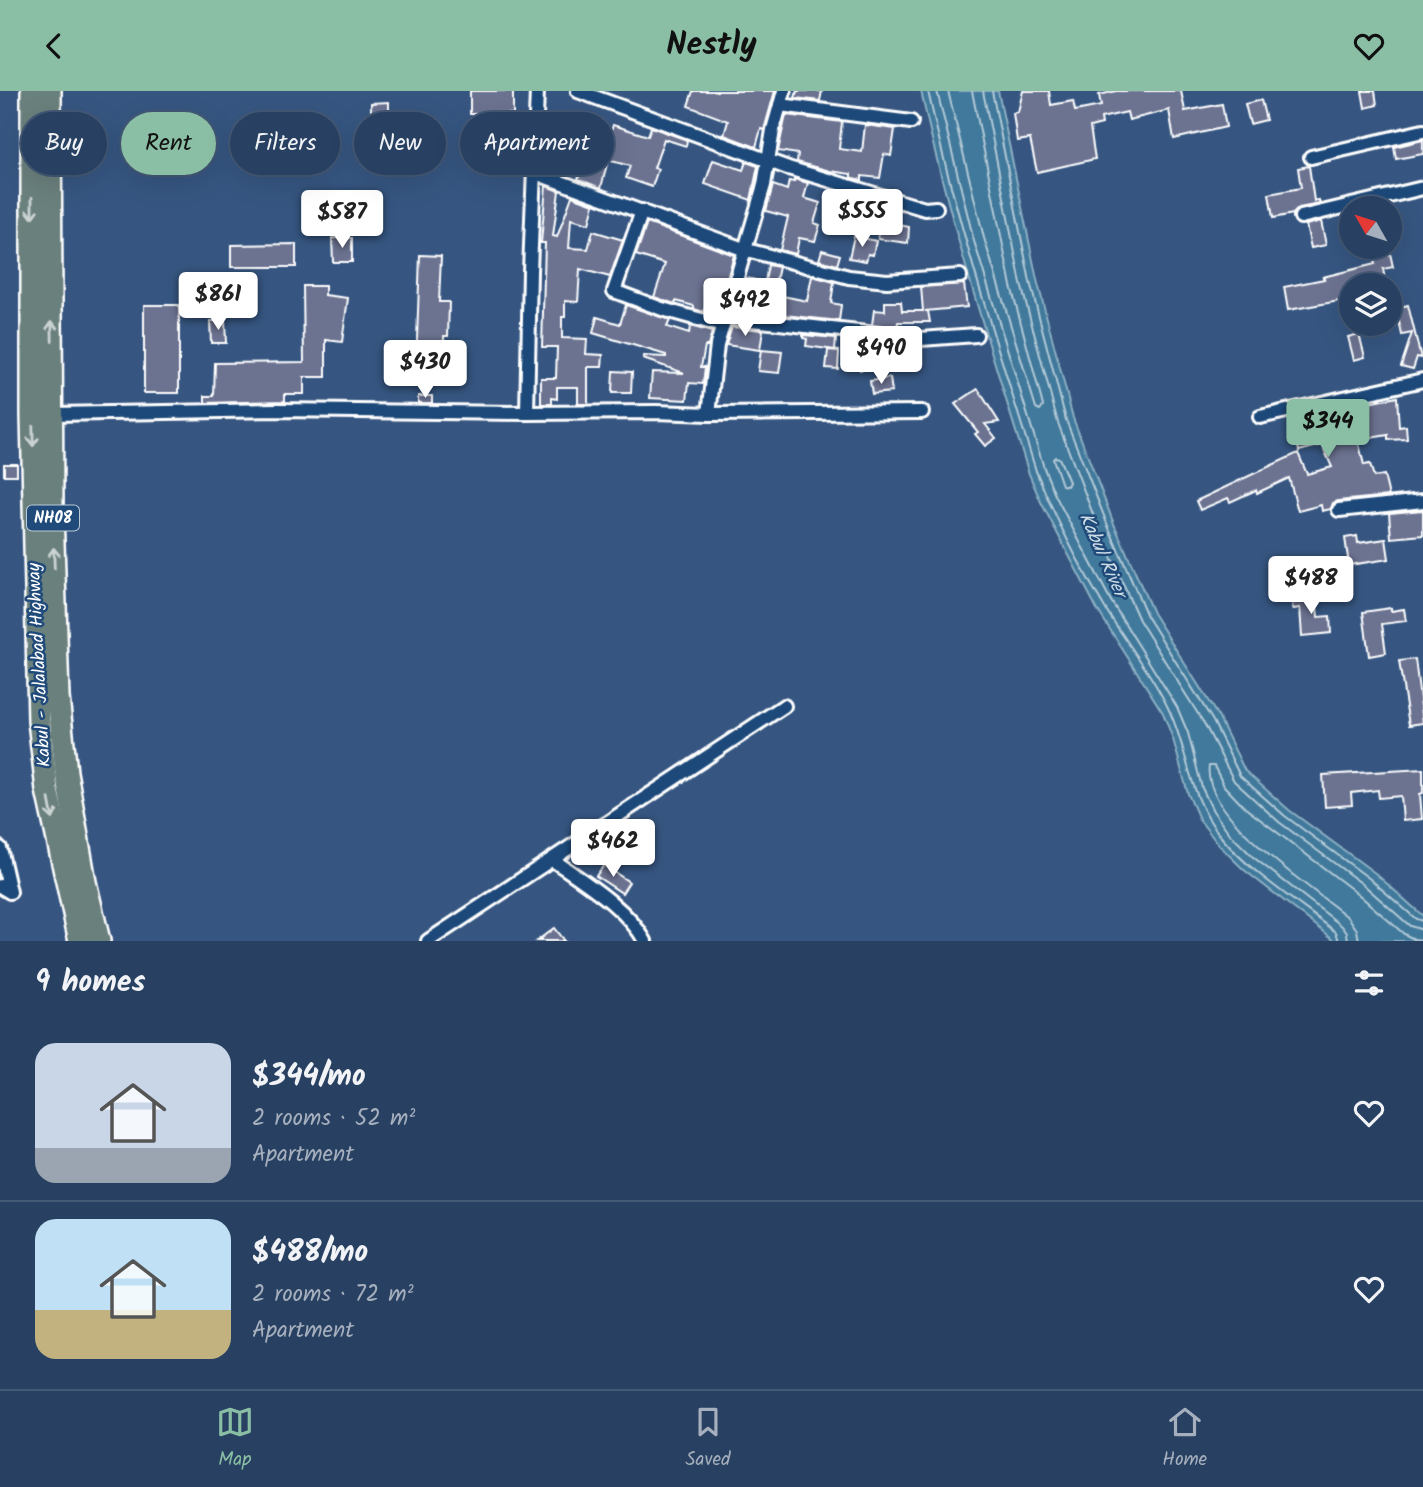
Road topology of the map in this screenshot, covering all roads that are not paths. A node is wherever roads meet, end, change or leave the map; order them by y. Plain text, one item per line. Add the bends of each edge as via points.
1 (32, 91) edge
2 (50, 91) edge
3 (537, 91) edge
4 (578, 91) edge
5 (784, 91) edge
6 (780, 105) junction
7 (536, 112) edge
8 (911, 122) dead end
9 (1423, 131) edge
10 (1311, 157) dead end
11 (768, 161) junction
12 (533, 175) edge
13 (541, 175) edge
14 (1423, 188) edge
15 (936, 208) dead end
16 (642, 211) junction
17 (1301, 217) dead end
18 (743, 249) junction
19 (960, 276) dead end
20 (724, 322) junction
21 (976, 335) dead end
22 (1423, 380) edge
23 (922, 412) dead end
24 (527, 413) junction
25 (53, 414) junction
26 (709, 414) junction
27 (1260, 417) dead end
28 (1423, 501) edge
29 (1339, 510) dead end
30 (784, 706) dead end
31 (0, 848) edge
32 (554, 860) junction
33 (0, 886) edge
34 (80, 941) edge
35 (99, 941) edge
36 (428, 941) edge
37 (645, 941) edge

1 -> 34 highway, Kabul - Jalalabad Highway / NH08 via 32,415 39,721 47,790
25 -> 2 highway, Kabul - Jalalabad Highway / NH08
3 - 7 street
4 - 11 street
5 - 6 street
6 - 8 street
6 - 11 street
9 - 10 street
11 - 15 street via 925,209
11 - 18 street
12 - 24 street
13 - 16 street
14 - 17 street
16 - 18 street
16 - 20 street via 614,291 662,310
18 - 19 street via 849,277 887,281
18 - 20 street
20 - 21 street via 921,339
20 - 26 street
22 - 27 street
23 - 26 street
24 - 25 street via 277,410
24 - 26 street
35 -> 25 highway, Kabul - Jalalabad Highway / NH08 via 82,869 58,697
28 - 29 street
30 - 32 street
31 - 33 street via 10,892
32 - 36 street
32 - 37 street via 600,894

